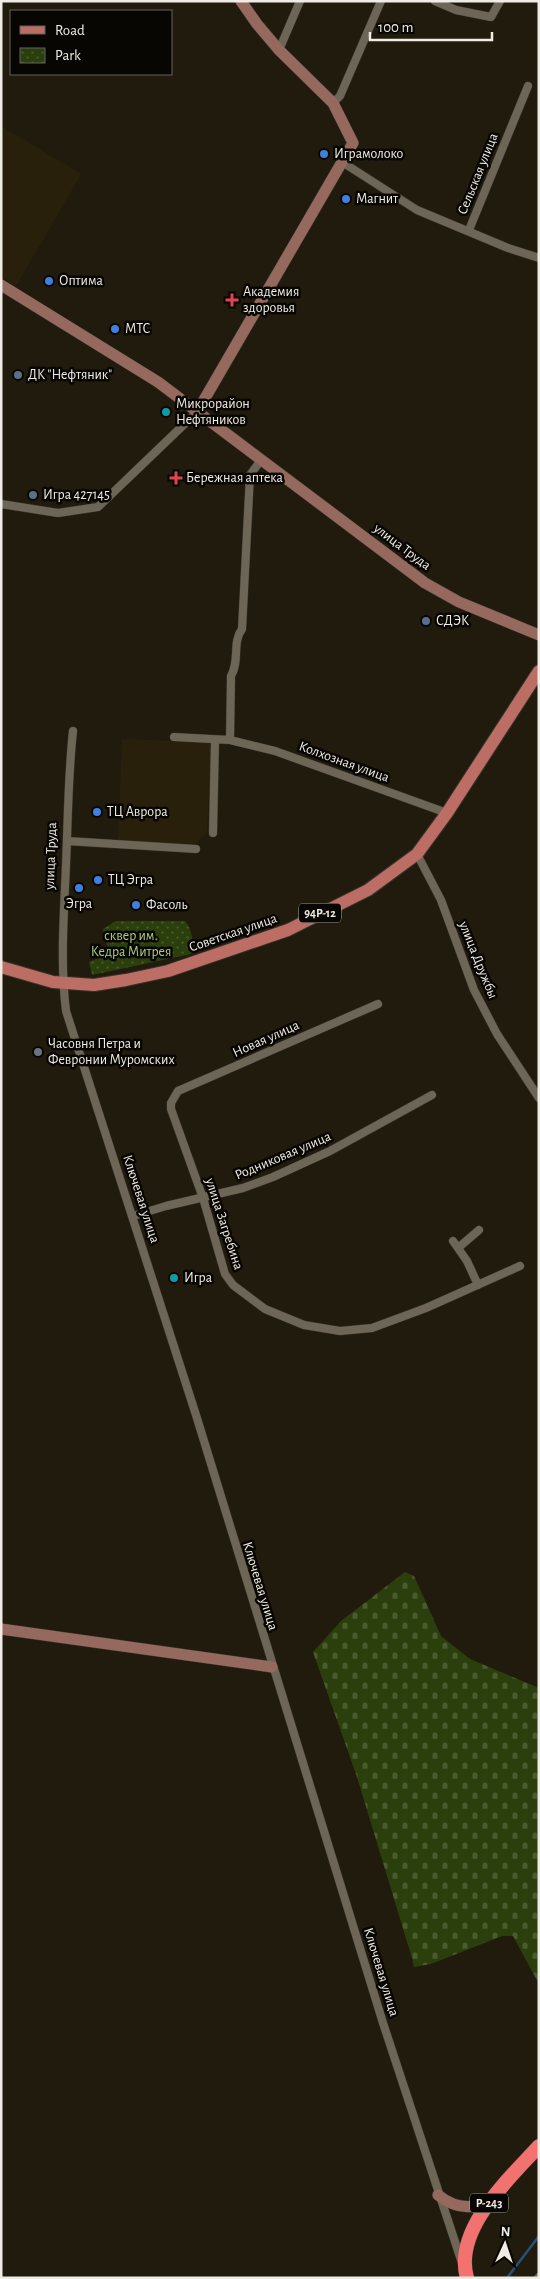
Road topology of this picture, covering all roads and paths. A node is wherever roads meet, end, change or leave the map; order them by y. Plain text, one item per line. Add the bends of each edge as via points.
1 (241, 1) edge
2 (300, 1) edge
3 (381, 1) edge
4 (435, 1) edge
5 (500, 1) edge
6 (279, 50) junction
7 (528, 86) dead end
8 (333, 103) junction
9 (342, 162) junction
10 (469, 230) junction
11 (539, 258) edge
12 (1, 285) edge
13 (197, 412) junction
14 (261, 460) junction
15 (1, 504) edge
16 (539, 635) edge
17 (539, 671) edge
18 (73, 731) dead end
19 (174, 737) dead end
20 (215, 740) junction
21 (230, 740) junction
22 (447, 813) junction
23 (213, 833) dead end
24 (67, 841) junction
25 (196, 849) dead end
26 (417, 854) junction
27 (1, 967) edge
28 (62, 982) junction
29 (378, 1004) dead end
30 (432, 1095) dead end
31 (539, 1098) edge
32 (170, 1103) joint
33 (202, 1198) junction
34 (133, 1216) junction
35 (480, 1230) dead end
36 (453, 1241) dead end
37 (458, 1248) junction
38 (520, 1266) dead end
39 (478, 1285) junction
40 (1, 1629) edge
41 (272, 1667) junction
42 (539, 2146) edge
43 (438, 2195) junction
44 (490, 2201) junction
45 (466, 2275) edge

1 - 6 street
2 - 6 street
3 - 8 street via 340,96
4 - 5 street via 463,12 491,17
6 - 8 street
7 - 10 street, Сельская улица
8 - 9 street via 354,143
9 - 10 street via 403,203
9 - 13 street
10 - 11 street, Сельская улица
12 - 13 street, улица Труда via 158,382
13 - 14 street, улица Труда
13 - 15 street via 98,507 58,513
14 - 16 street, улица Труда via 425,583 459,602
14 - 21 street via 250,475 242,629 238,635 237,667 231,676
17 - 22 main road, Советская улица / 94Р-12
18 - 24 street, улица Труда
19 - 20 street, Колхозная улица
20 - 21 street, Колхозная улица
20 - 23 street
21 - 22 street, Колхозная улица via 275,751
22 - 26 main road, Советская улица / 94Р-12
24 - 25 street
24 - 28 street, улица Труда
26 - 28 main road, Советская улица / 94Р-12 via 368,890 288,930 168,971 94,985
26 - 31 street, улица Дружбы via 441,900 474,990 497,1034
27 - 28 main road, Советская улица / 94Р-12
28 - 34 street, Ключевая улица via 66,1011
29 - 32 street, Новая улица via 178,1091
30 - 33 street, Родниковая улица via 289,1170 243,1188
32 - 33 street, улица Загребина
33 - 34 street, Родниковая улица
33 - 39 street, улица Загребина via 225,1274 233,1285 265,1309 304,1325 340,1331 372,1328
34 - 41 street, Ключевая улица
35 - 37 street
36 - 37 street
37 - 39 street
38 - 39 street, улица Загребина
40 - 41 street
41 - 43 street, Ключевая улица
42 - 44 highway, Р-243
43 - 44 street via 464,2207
43 - 45 street, Ключевая улица
44 - 45 highway, Р-243 via 469,2239

